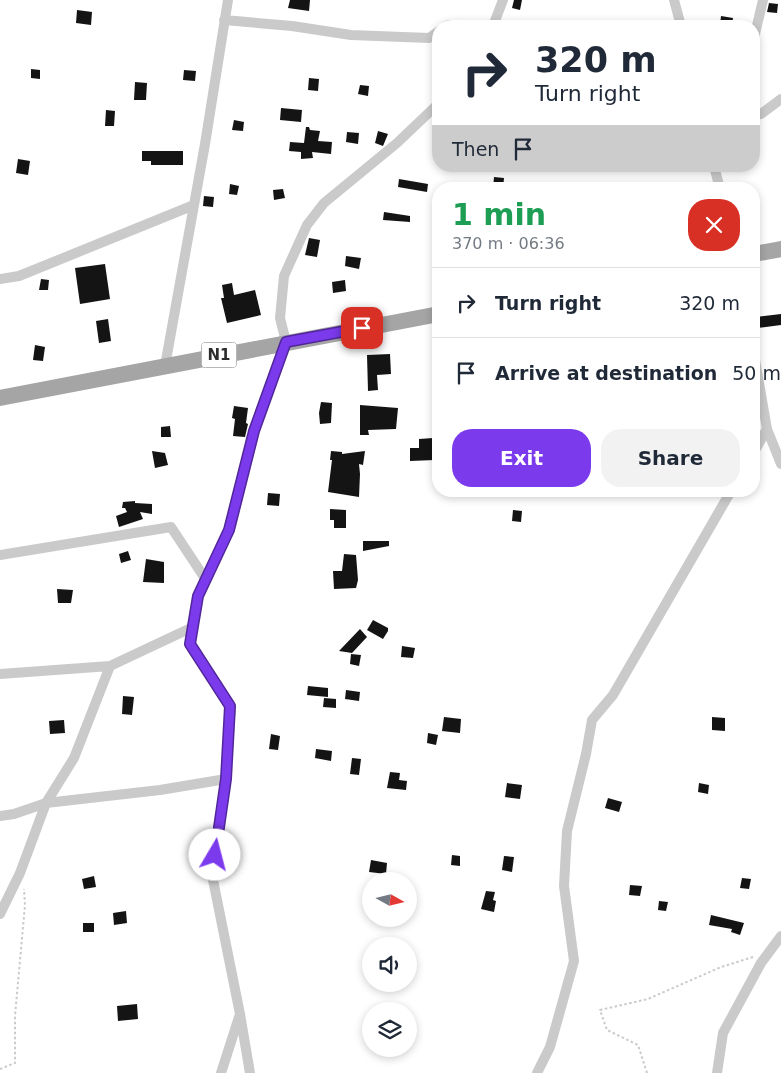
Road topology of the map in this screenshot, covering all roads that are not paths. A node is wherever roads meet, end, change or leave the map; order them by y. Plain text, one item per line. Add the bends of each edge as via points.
1 (228, 0) edge
2 (503, 0) edge
3 (674, 0) edge
4 (763, 0) edge
5 (224, 20) junction
6 (495, 20) edge
7 (680, 20) edge
8 (758, 20) edge
9 (432, 36) edge
10 (781, 99) edge
11 (432, 110) edge
12 (760, 114) edge
13 (194, 205) junction
14 (781, 250) edge
15 (760, 253) edge
16 (0, 279) edge
17 (432, 315) edge
18 (286, 342) junction
19 (165, 366) junction
20 (760, 389) edge
21 (0, 398) edge
22 (767, 430) junction
23 (760, 442) edge
24 (781, 464) edge
25 (728, 497) edge
26 (0, 555) edge
27 (206, 580) junction
28 (192, 628) junction
29 (110, 666) junction
30 (0, 674) edge
31 (226, 779) junction
32 (46, 803) junction
33 (0, 816) edge
34 (19, 886) junction
35 (0, 901) edge
36 (0, 914) edge
37 (781, 936) edge
38 (240, 1014) junction
39 (221, 1073) edge
40 (250, 1073) edge
41 (537, 1073) edge
42 (717, 1073) edge

1 - 5 street
2 - 6 street
3 - 7 street
4 - 8 street
5 - 9 street via 351,35
5 - 13 street
10 - 12 street
11 - 18 street via 324,203 307,225 284,276 280,318
13 - 16 street via 19,276
13 - 19 street
14 - 15 main road
17 - 18 main road, N1
18 - 19 main road, N1
18 - 27 street via 254,431 229,530
19 - 21 main road, N1
20 - 22 street
22 - 23 street
22 - 24 street
25 - 41 street via 612,696 592,720 567,831 564,886 574,961 550,1047
26 - 27 street via 171,526
27 - 28 street via 198,596
28 - 29 street
28 - 31 street via 190,644 230,706
29 - 30 street
29 - 32 street via 74,758
31 - 32 street
31 - 38 street via 212,874
32 - 33 street
32 - 34 street
34 - 35 street
34 - 36 street
37 - 42 street via 761,963 724,1033
38 - 39 street
38 - 40 street

